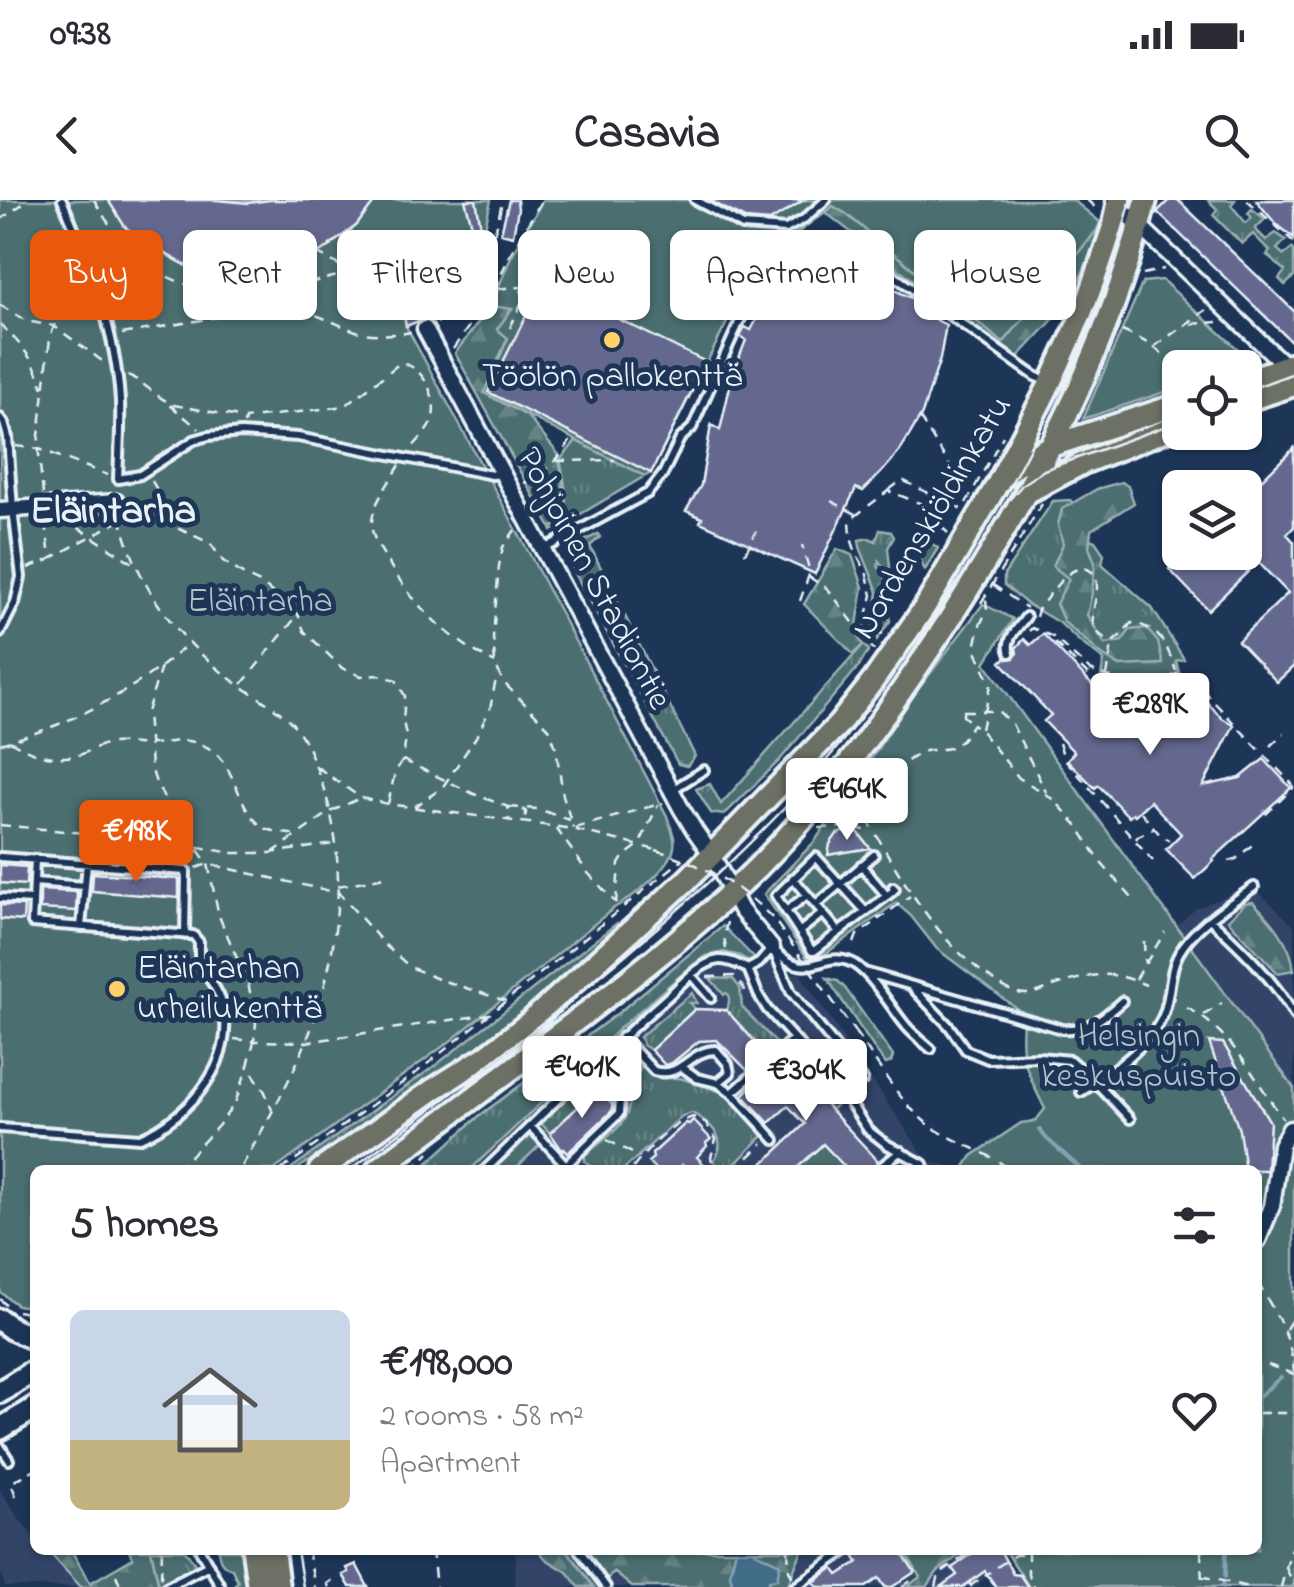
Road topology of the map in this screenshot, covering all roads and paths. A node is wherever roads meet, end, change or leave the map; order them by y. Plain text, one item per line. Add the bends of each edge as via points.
1 (28, 200) edge
2 (62, 200) edge
3 (94, 200) edge
4 (502, 200) edge
5 (542, 200) edge
6 (695, 200) edge
7 (826, 200) edge
8 (1146, 200) edge
9 (1247, 200) edge
10 (1117, 202) edge
11 (0, 220) edge
12 (1140, 226) junction
13 (777, 229) joint
14 (74, 230) edge
15 (1294, 242) edge
16 (1166, 268) dead end
17 (1144, 273) dead end
18 (337, 276) edge
19 (894, 276) edge
20 (498, 283) edge
21 (0, 305) edge
22 (1207, 309) dead end
23 (518, 310) edge
24 (60, 320) edge
25 (106, 320) edge
26 (472, 320) edge
27 (740, 320) edge
28 (1220, 322) dead end
29 (0, 324) edge
30 (1188, 324) junction
31 (54, 326) junction
32 (510, 328) dead end
33 (1116, 328) dead end
34 (424, 329) junction
35 (110, 336) junction
36 (1153, 348) junction
37 (1162, 355) edge
38 (441, 360) junction
39 (116, 368) junction
40 (1292, 372) edge
41 (1262, 378) edge
42 (1050, 384) junction
43 (44, 391) junction
44 (1262, 391) edge
45 (165, 401) junction
46 (1162, 410) edge
47 (0, 418) edge
48 (920, 418) dead end
49 (246, 419) junction
50 (1162, 432) edge
51 (241, 433) junction
52 (208, 436) junction
53 (572, 438) dead end
54 (1000, 440) dead end
55 (8, 446) junction
56 (1052, 446) junction
57 (39, 449) junction
58 (405, 457) junction
59 (615, 460) dead end
60 (555, 462) junction
61 (146, 471) junction
62 (503, 474) junction
63 (118, 479) junction
64 (998, 483) junction
65 (523, 484) dead end
66 (973, 489) junction
67 (888, 491) junction
68 (1028, 492) junction
69 (831, 500) dead end
70 (117, 502) joint
71 (45, 507) junction
72 (6, 509) edge
73 (857, 515) junction
74 (171, 518) junction
75 (526, 518) junction
76 (120, 520) dead end
77 (756, 531) dead end
78 (950, 533) dead end
79 (92, 536) junction
80 (126, 538) dead end
81 (802, 545) dead end
82 (543, 550) junction
83 (744, 554) dead end
84 (50, 560) junction
85 (136, 565) junction
86 (20, 570) junction
87 (809, 577) junction
88 (992, 586) dead end
89 (985, 597) dead end
90 (800, 600) dead end
91 (1020, 605) dead end
92 (298, 614) junction
93 (1026, 617) dead end
94 (1032, 628) junction
95 (1027, 632) dead end
96 (0, 633) edge
97 (862, 633) junction
98 (890, 636) dead end
99 (1112, 642) junction
100 (189, 643) junction
101 (1055, 643) dead end
102 (1010, 653) dead end
103 (878, 654) dead end
104 (495, 664) junction
105 (161, 667) junction
106 (1093, 671) junction
107 (498, 672) junction
108 (1177, 674) junction
109 (1106, 677) junction
110 (1095, 680) junction
111 (1198, 684) junction
112 (241, 686) junction
113 (998, 687) dead end
114 (989, 691) junction
115 (1116, 702) dead end
116 (985, 710) junction
117 (973, 724) junction
118 (981, 731) junction
119 (1284, 733) dead end
120 (1143, 737) dead end
121 (10, 741) junction
122 (1059, 743) dead end
123 (0, 744) edge
124 (150, 744) junction
125 (1270, 746) dead end
126 (403, 760) junction
127 (316, 766) junction
128 (704, 770) dead end
129 (446, 781) junction
130 (846, 789) dead end
131 (673, 794) junction
132 (1046, 794) junction
133 (361, 798) junction
134 (857, 802) junction
135 (388, 804) junction
136 (658, 805) junction
137 (508, 807) junction
138 (413, 808) junction
139 (522, 808) junction
140 (330, 812) junction
141 (1141, 812) dead end
142 (1262, 818) dead end
143 (510, 820) junction
144 (571, 820) junction
145 (525, 822) junction
146 (0, 825) edge
147 (556, 826) junction
148 (819, 828) dead end
149 (1155, 828) junction
150 (573, 829) junction
151 (875, 831) junction
152 (296, 835) junction
153 (1169, 840) dead end
154 (1136, 841) junction
155 (335, 844) junction
156 (1252, 845) dead end
157 (639, 846) junction
158 (198, 848) junction
159 (270, 854) junction
160 (712, 855) junction
161 (874, 855) dead end
162 (0, 857) edge
163 (35, 859) junction
164 (1153, 860) dead end
165 (1229, 861) dead end
166 (87, 863) junction
167 (208, 864) junction
168 (676, 864) dead end
169 (861, 866) junction
170 (186, 870) junction
171 (390, 876) dead end
172 (793, 878) junction
173 (34, 882) junction
174 (840, 883) junction
175 (85, 886) junction
176 (338, 886) junction
177 (893, 887) dead end
178 (1254, 887) dead end
179 (731, 892) junction
180 (339, 893) junction
181 (807, 894) junction
182 (913, 894) junction
183 (887, 896) junction
184 (0, 898) edge
185 (1132, 898) dead end
186 (33, 900) junction
187 (616, 904) junction
188 (816, 905) junction
189 (620, 910) junction
190 (786, 911) junction
191 (823, 913) junction
192 (873, 914) junction
193 (623, 918) dead end
194 (1211, 920) junction
195 (726, 922) dead end
196 (81, 927) junction
197 (799, 932) junction
198 (839, 932) junction
199 (1165, 932) dead end
200 (185, 935) junction
201 (1144, 941) dead end
202 (854, 943) dead end
203 (772, 948) junction
204 (728, 960) junction
205 (1145, 966) junction
206 (748, 969) junction
207 (864, 972) junction
208 (692, 976) junction
209 (1136, 981) junction
210 (699, 983) junction
211 (1146, 985) dead end
212 (911, 986) junction
213 (743, 987) dead end
214 (711, 998) dead end
215 (1122, 1001) dead end
216 (508, 1002) junction
217 (1222, 1003) dead end
218 (1187, 1008) dead end
219 (492, 1014) junction
220 (1203, 1016) junction
221 (1294, 1016) edge
222 (226, 1038) junction
223 (793, 1039) junction
224 (625, 1040) junction
225 (254, 1041) junction
226 (306, 1042) junction
227 (931, 1049) dead end
228 (248, 1066) junction
229 (682, 1067) junction
230 (862, 1080) dead end
231 (607, 1083) dead end
232 (1096, 1083) junction
233 (718, 1084) junction
234 (1082, 1092) dead end
235 (732, 1094) junction
236 (620, 1097) junction
237 (273, 1112) junction
238 (1130, 1120) dead end
239 (530, 1126) junction
240 (0, 1128) edge
241 (1292, 1131) edge
242 (598, 1135) junction
243 (773, 1138) joint
244 (901, 1151) junction
245 (641, 1158) junction
246 (182, 1165) edge
247 (243, 1165) edge
248 (289, 1165) edge
249 (327, 1165) edge
250 (384, 1165) edge
251 (490, 1165) edge
252 (562, 1165) edge
253 (567, 1165) edge
254 (635, 1165) edge
255 (713, 1165) edge
256 (741, 1165) edge
257 (884, 1165) dead end
258 (923, 1165) edge
259 (1003, 1165) edge
260 (1262, 1230) edge
261 (1262, 1290) edge
262 (1294, 1316) edge
263 (8, 1320) edge
264 (1285, 1330) junction
265 (30, 1335) edge
266 (30, 1353) edge
267 (1268, 1364) dead end
268 (30, 1373) edge
269 (1294, 1373) edge
270 (0, 1392) edge
271 (30, 1411) edge
272 (1262, 1413) edge
273 (1294, 1413) edge
274 (0, 1429) edge
275 (0, 1446) edge
276 (9, 1460) dead end
277 (30, 1471) edge
278 (16, 1496) dead end
279 (1294, 1538) edge
280 (162, 1555) edge
281 (203, 1555) edge
282 (253, 1555) edge
283 (274, 1555) edge
284 (309, 1555) edge
285 (433, 1555) edge
286 (583, 1555) edge
287 (788, 1555) edge
288 (840, 1555) edge
289 (966, 1555) edge
290 (1013, 1555) edge
291 (1027, 1555) edge
292 (1201, 1555) edge
293 (209, 1565) junction
294 (997, 1565) dead end
295 (1286, 1567) junction
296 (990, 1572) dead end
297 (116, 1575) dead end
298 (1201, 1576) junction
299 (916, 1577) dead end
300 (334, 1579) dead end
301 (796, 1585) edge
302 (970, 1585) edge
303 (1294, 1585) edge
304 (121, 1587) edge
305 (163, 1587) edge
306 (221, 1587) edge
307 (258, 1587) edge
308 (278, 1587) edge
309 (314, 1587) edge
310 (329, 1587) edge
311 (436, 1587) edge
312 (606, 1587) edge
313 (902, 1587) edge
314 (936, 1587) edge
315 (1034, 1587) edge
316 (1202, 1587) edge
317 (1248, 1587) edge
318 (1280, 1587) edge

1 - 11 path
2 - 14 lane
3 - 18 path via 118,238 150,267 202,289 248,293
4 - 34 path via 470,288
5 - 20 path
6 - 13 lane via 744,226
7 - 13 lane via 804,219
8 - 12 main road, Nordenskiöldinkatu
9 - 15 path
10 - 12 street
10 - 42 main road, Nordenskiöldinkatu via 1086,307
12 - 40 street
12 - 56 main road, Nordenskiöldinkatu via 1110,320
16 - 17 path
19 - 42 lane
21 - 31 path via 26,322
22 - 30 path
23 - 32 path
24 - 31 path
25 - 35 lane
26 - 38 path
27 - 82 lane via 692,428 648,493
28 - 30 path
29 - 43 path via 27,352
30 - 36 path
31 - 39 path
31 - 43 path
33 - 36 path
34 - 35 path via 359,332 280,306
34 - 38 street, Pohjoinen Stadiontie
35 - 39 lane
36 - 37 path
38 - 62 street, Pohjoinen Stadiontie
39 - 45 path
39 - 63 lane
40 - 41 main road
40 - 44 main road
42 - 64 main road, Nordenskiöldinkatu
43 - 57 path
45 - 49 path
45 - 52 path
46 - 56 main road
47 - 55 lane
48 - 66 path via 960,482
49 - 51 path
49 - 58 path via 345,406 408,363 435,406 431,423
50 - 68 main road
51 - 52 lane
51 - 58 lane
52 - 61 lane
53 - 60 path
54 - 66 path
55 - 57 path
55 - 72 lane
56 - 64 main road
56 - 68 main road, Nordenskiöldinkatu
57 - 63 path
57 - 71 path
58 - 62 lane
58 - 104 path via 375,508 373,537 424,614
59 - 60 path
60 - 65 path
61 - 63 lane
61 - 74 path
62 - 75 street, Pohjoinen Stadiontie
64 - 160 main road, Nordenskiöldinkatu via 874,681
66 - 67 path via 962,510 902,480
67 - 73 path
67 - 78 path via 922,504
68 - 179 main road, Nordenskiöldinkatu via 866,742
69 - 73 path
70 - 71 street
70 - 74 path
71 - 72 street
71 - 79 path
71 - 84 path
72 - 86 lane
73 - 97 path via 850,520 852,538 872,595
74 - 92 path
75 - 82 street, Pohjoinen Stadiontie
75 - 104 path via 503,547
76 - 79 path
77 - 83 path
79 - 84 path
79 - 85 path
80 - 85 path
81 - 87 path
82 - 131 street, Pohjoinen Stadiontie
84 - 86 path
85 - 100 path
86 - 96 lane via 15,603
87 - 90 path
87 - 97 path via 828,589
88 - 91 path
89 - 114 path via 974,648
92 - 112 path
92 - 126 path via 304,632 342,668 396,680 405,696
93 - 102 lane via 1010,640
94 - 95 path
94 - 99 path via 1068,573 1085,568 1097,582 1094,624
94 - 106 path
97 - 98 path
97 - 103 path
99 - 108 path via 1132,624 1153,628
99 - 109 path
100 - 105 path
100 - 112 path
101 - 110 path
104 - 107 path
105 - 121 path via 128,691
105 - 124 path via 147,712
106 - 109 path
106 - 110 path
107 - 129 path via 490,709
107 - 144 path via 549,728
108 - 109 path via 1146,683
108 - 111 path
110 - 115 path
111 - 120 path
111 - 142 path via 1292,784
112 - 127 path via 292,722
113 - 114 path
114 - 116 path
116 - 117 path via 963,711
116 - 118 path
116 - 132 path via 998,710 1012,724
117 - 118 path
117 - 134 path via 951,748 922,752 883,777 859,773
118 - 132 path via 1019,778
119 - 125 path
121 - 123 path
121 - 124 path via 46,757 114,742
122 - 154 path via 1064,758
124 - 152 path via 187,741 208,748 224,762 261,826
124 - 158 path via 155,780
126 - 129 path
126 - 135 path
127 - 133 path
127 - 140 path
128 - 131 lane
129 - 137 path
129 - 138 path
130 - 134 path
131 - 136 path
131 - 160 street, Pohjoinen Stadiontie
132 - 185 path
133 - 135 path
133 - 140 path
134 - 151 path
135 - 138 path
136 - 150 path
136 - 157 path
137 - 139 path
137 - 143 path
138 - 143 path
139 - 144 path
139 - 145 path
140 - 152 path
140 - 155 path
141 - 149 path
143 - 145 path
144 - 150 path
145 - 147 path
146 - 158 path
147 - 150 path
147 - 187 path
148 - 151 path
149 - 153 path
149 - 154 path
150 - 157 path
151 - 182 path
152 - 159 path
154 - 164 path
155 - 159 path
155 - 176 path
156 - 165 path
157 - 187 path via 620,864
157 - 259 path, bridge via 718,875 760,904 904,1099 935,1129
158 - 159 path
158 - 167 path
160 - 179 street, Pohjoinen Stadiontie
160 - 249 main road, Nordenskiöldinkatu via 532,1020
161 - 169 lane
162 - 163 lane
163 - 166 lane
163 - 173 lane
166 - 170 lane
166 - 175 lane
167 - 170 path
167 - 180 path
167 - 225 path via 219,916 248,984
168 - 189 path
169 - 174 lane
169 - 183 lane
170 - 200 lane
171 - 176 path
172 - 174 lane via 816,857
172 - 181 lane
172 - 190 lane via 776,896
173 - 175 lane
173 - 186 lane
174 - 188 lane
174 - 192 lane
175 - 196 lane
176 - 180 path
177 - 183 lane
178 - 194 lane
179 - 203 street, Pohjoinen Stadiontie
179 - 250 main road, Nordenskiöldinkatu via 638,972
180 - 216 path via 410,966
180 - 226 path via 324,988
181 - 188 lane
181 - 190 lane
182 - 192 path
182 - 209 path via 972,966 1012,992 1034,993 1091,976 1121,974
183 - 192 lane
184 - 186 lane
186 - 196 lane via 32,923
187 - 189 path
188 - 191 lane
189 - 193 path
189 - 216 path
190 - 197 lane
191 - 197 lane
191 - 198 lane
192 - 198 lane
192 - 202 path
194 - 221 lane
194 - 232 lane via 1177,956 1157,1028
195 - 204 path
196 - 200 lane
197 - 198 lane via 812,951
199 - 205 path
200 - 222 lane via 199,942
201 - 205 path
203 - 206 lane
203 - 207 lane via 798,966 847,961
203 - 230 lane via 792,992
204 - 206 lane
204 - 208 lane
205 - 209 path
206 - 223 lane via 767,1009
207 - 212 lane
207 - 227 lane
208 - 210 lane
208 - 224 lane
209 - 211 path
210 - 213 path via 734,976
210 - 214 lane
212 - 215 lane via 1075,1030 1097,1023
212 - 232 lane via 966,1050 988,1059 1070,1060
216 - 219 path
217 - 220 path
218 - 220 path
219 - 226 path
219 - 248 path
220 - 241 path via 1228,1040
222 - 225 path
222 - 240 lane via 192,1100 140,1138
223 - 235 lane
223 - 244 lane via 868,1130
224 - 229 lane via 654,1070
224 - 236 path
224 - 239 lane
225 - 226 path
225 - 228 path
226 - 237 path
228 - 237 path
228 - 246 path via 236,1103
229 - 233 lane
229 - 233 lane via 697,1053 716,1050 730,1073
231 - 236 lane
232 - 234 lane
232 - 238 lane
233 - 235 lane
235 - 243 lane
236 - 242 lane via 619,1114
237 - 247 path
239 - 251 lane
239 - 252 lane
241 - 260 street via 1281,1145
242 - 245 path
242 - 253 lane
243 - 256 path
244 - 257 lane
244 - 258 lane
245 - 254 path
245 - 255 path via 693,1117 716,1139
261 - 264 path
262 - 264 path
263 - 265 main road
263 - 266 main road
264 - 269 path
267 - 269 path
268 - 270 main road
271 - 274 main road
272 - 273 path
275 - 276 lane
277 - 278 path via 11,1483
279 - 295 path
280 - 305 path
281 - 293 lane
282 - 307 main road
283 - 308 main road
284 - 309 path
285 - 311 path
286 - 312 lane
287 - 301 path
288 - 301 lane
289 - 314 path via 939,1574
290 - 294 path
291 - 315 path
292 - 298 path
293 - 305 lane
293 - 306 lane
295 - 303 path
295 - 318 path
296 - 302 path
297 - 304 path
298 - 316 path
298 - 317 path
299 - 313 path
300 - 310 path

